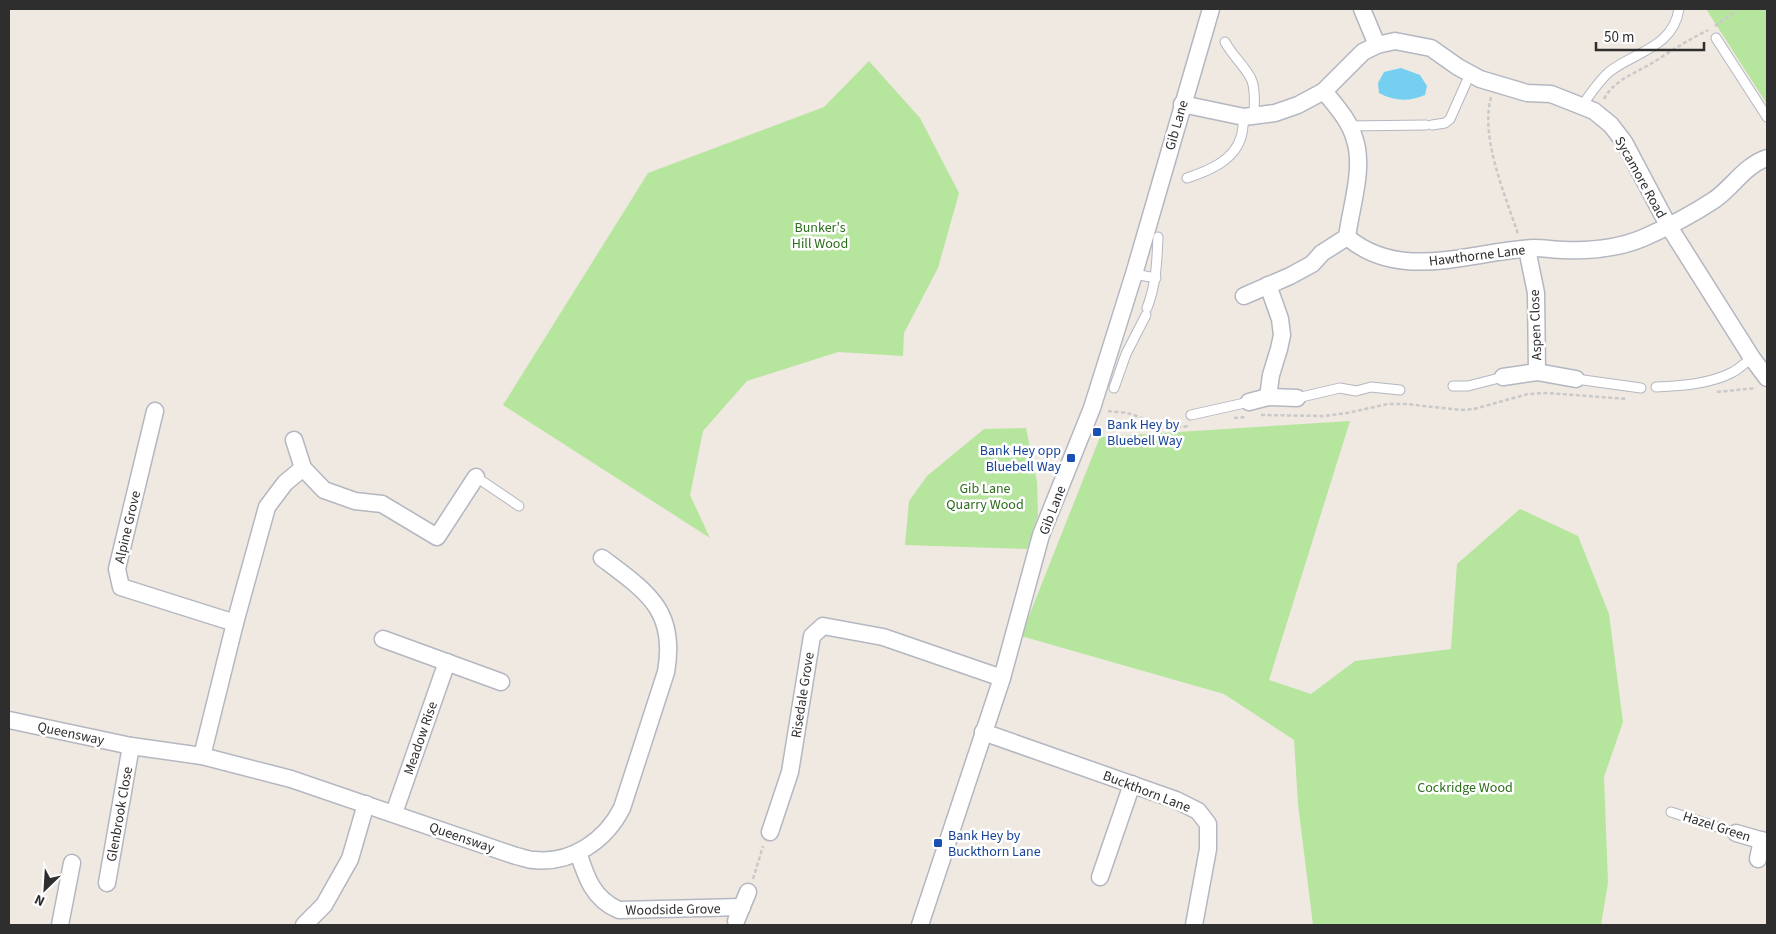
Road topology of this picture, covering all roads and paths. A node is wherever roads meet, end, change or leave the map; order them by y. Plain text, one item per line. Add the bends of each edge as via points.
1 (1211, 9) edge
2 (1362, 9) edge
3 (1679, 9) edge
4 (1738, 9) edge
5 (1716, 38) dead end
6 (1225, 42) dead end
7 (1377, 45) junction
8 (1470, 74) junction
9 (1496, 84) junction
10 (1324, 92) junction
11 (1182, 104) junction
12 (1590, 110) junction
13 (1767, 116) edge
14 (1249, 117) junction
15 (1349, 126) junction
16 (1767, 158) edge
17 (1187, 178) dead end
18 (1668, 225) junction
19 (1158, 237) dead end
20 (1347, 237) junction
21 (1525, 249) junction
22 (1134, 274) junction
23 (1156, 278) junction
24 (1268, 285) junction
25 (1244, 296) dead end
26 (1116, 330) junction
27 (1134, 336) junction
28 (1761, 370) edge
29 (1537, 372) junction
30 (1503, 377) joint
31 (1576, 379) joint
32 (1453, 386) dead end
33 (1656, 387) dead end
34 (1114, 388) dead end
35 (1641, 388) dead end
36 (1400, 390) dead end
37 (1708, 393) dead end
38 (1268, 397) junction
39 (1297, 398) joint
40 (1630, 399) dead end
41 (1092, 408) junction
42 (155, 410) dead end
43 (1252, 411) junction
44 (1191, 415) dead end
45 (1229, 419) dead end
46 (1196, 425) dead end
47 (294, 440) dead end
48 (303, 468) junction
49 (476, 478) joint
50 (519, 506) dead end
51 (602, 559) dead end
52 (235, 623) junction
53 (383, 639) dead end
54 (447, 662) junction
55 (1002, 678) junction
56 (501, 682) dead end
57 (9, 720) edge
58 (983, 732) junction
59 (131, 746) junction
60 (202, 756) junction
61 (1132, 784) junction
62 (366, 804) junction
63 (1671, 812) dead end
64 (394, 813) junction
65 (770, 832) joint
66 (1736, 833) joint
67 (1765, 841) edge
68 (578, 852) junction
69 (1758, 859) dead end
70 (72, 862) dead end
71 (1100, 877) dead end
72 (107, 883) dead end
73 (748, 892) joint
74 (60, 925) edge
75 (304, 925) edge
76 (920, 925) edge
77 (1194, 925) edge

1 - 11 street, Gib Lane
2 - 7 street
3 - 12 lane via 1674,26 1666,36 1601,80
4 - 12 path via 1716,26 1612,88
5 - 13 lane
6 - 14 lane via 1252,80 1254,89
7 - 8 street, Sycamore Road via 1394,41 1430,48
7 - 10 street, Sycamore Road via 1363,52
8 - 9 street, Sycamore Road
8 - 15 lane via 1450,119 1445,123
9 - 12 street, Sycamore Road via 1527,93 1551,94
9 - 21 path via 1488,111 1488,131
10 - 14 street, Sycamore Road via 1275,113
10 - 15 street
11 - 14 street, Sycamore Road
11 - 22 street, Gib Lane
12 - 18 street, Sycamore Road via 1611,124 1624,142
14 - 17 lane via 1236,148 1227,157 1205,172
15 - 20 street via 1358,151 1356,188
16 - 18 street, Hawthorne Lane via 1746,171 1714,200
18 - 21 street, Hawthorne Lane via 1642,238 1608,248
18 - 28 street, Sycamore Road
19 - 23 lane
20 - 21 street, Hawthorne Lane via 1372,254 1410,261 1432,262
20 - 24 street via 1322,253 1312,264
21 - 29 street, Aspen Close via 1536,293
22 - 23 lane
22 - 26 street, Gib Lane
23 - 27 lane via 1147,311
24 - 25 street
24 - 38 street via 1280,318 1282,335
26 - 27 lane
26 - 41 street, Gib Lane
27 - 34 lane
28 - 33 lane via 1733,372 1685,386
28 - 37 path
29 - 30 street, Aspen Close
29 - 31 street, Aspen Close
30 - 32 lane, Aspen Close via 1468,386
31 - 35 lane, Aspen Close
36 - 39 lane via 1340,388
38 - 39 street
38 - 43 street
40 - 43 path via 1548,393 1528,394 1461,410 1388,404 1324,416
41 - 46 path via 1130,414 1165,427
41 - 55 street, Gib Lane via 1041,535
42 - 52 street, Alpine Grove via 116,569 122,587
43 - 44 lane
43 - 45 path
47 - 48 street
48 - 49 street via 324,490 355,501 382,504 437,537
48 - 52 street via 285,483 267,507
49 - 50 lane
51 - 68 street, Queensway via 640,587 659,611 667,630 668,657 622,808 600,839
52 - 60 street
53 - 54 street
54 - 56 street
54 - 64 street, Meadow Rise
55 - 58 street, Gib Lane
55 - 65 street, Risedale Grove via 883,637 823,626 812,636 790,772
57 - 59 street, Queensway
58 - 61 street, Buckthorn Lane
58 - 76 street, Gib Lane
59 - 60 street, Queensway
59 - 72 street, Glenbrook Close
60 - 62 street, Queensway via 290,779
61 - 71 street
61 - 77 street, Buckthorn Lane via 1198,811 1208,824 1208,849
62 - 64 street, Queensway
62 - 75 street via 350,859 324,905
63 - 66 lane, Hazel Green
64 - 68 street, Queensway via 534,860
65 - 73 path
66 - 67 street, Hazel Green
67 - 69 street, Hazel Green
68 - 73 street, Woodside Grove via 593,891 609,906 619,910 739,914
70 - 74 street

